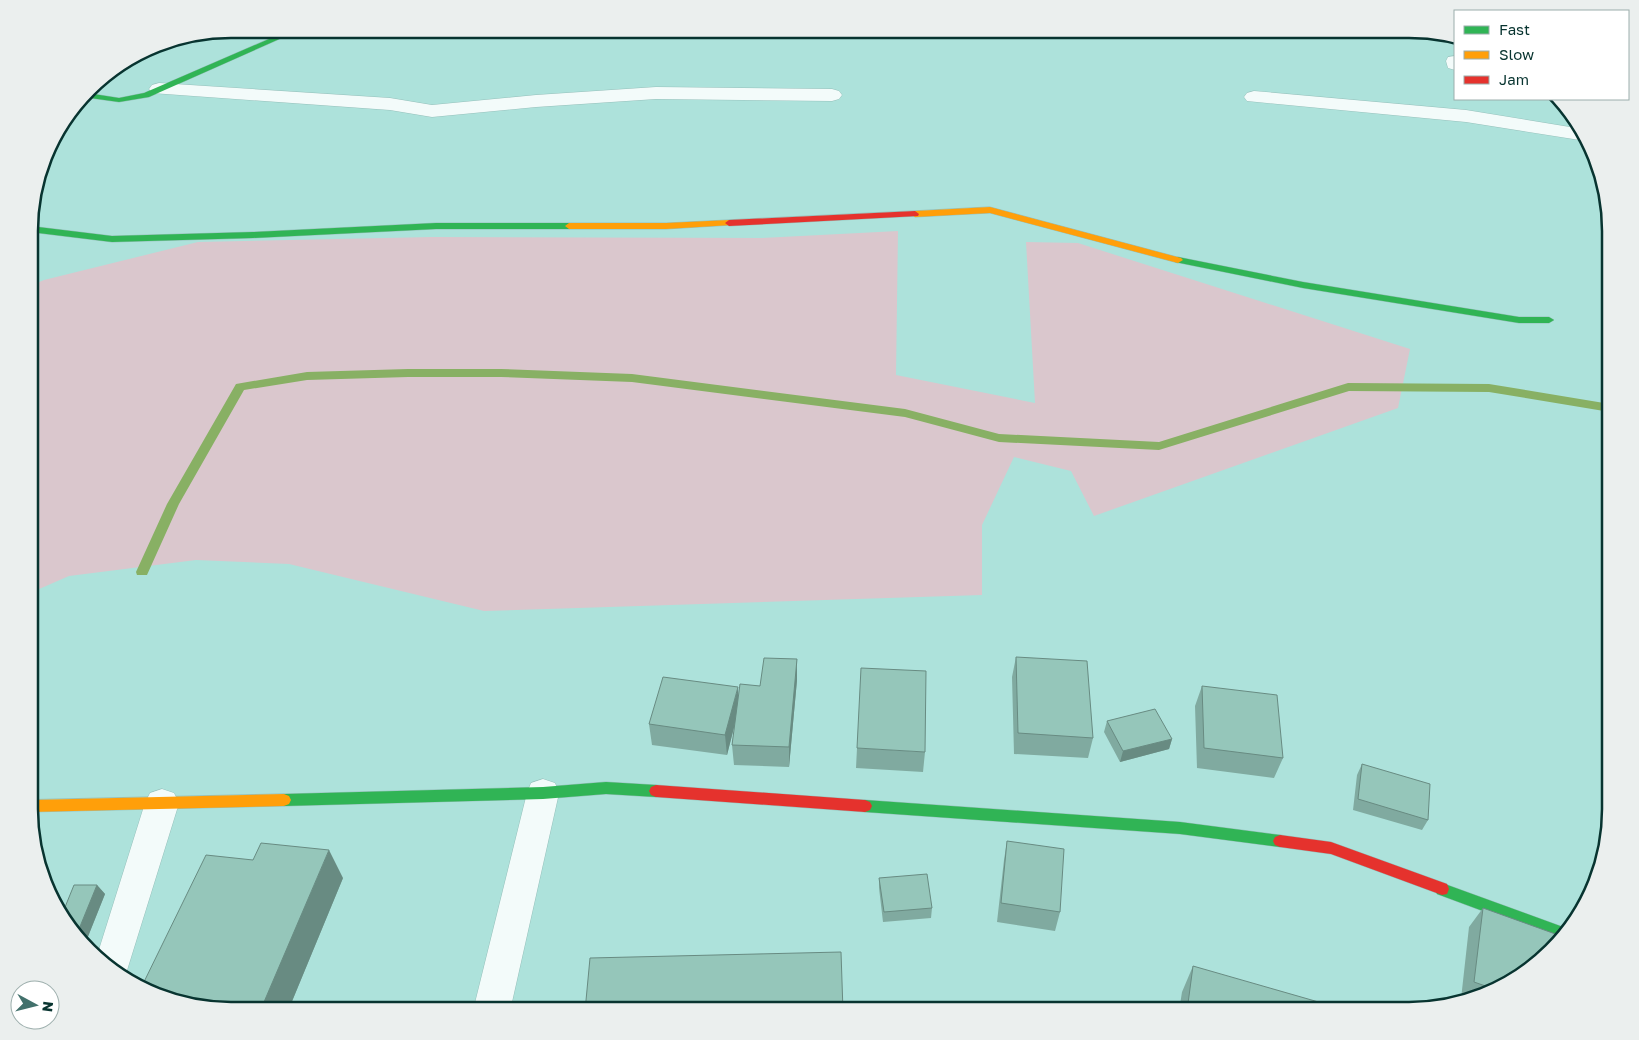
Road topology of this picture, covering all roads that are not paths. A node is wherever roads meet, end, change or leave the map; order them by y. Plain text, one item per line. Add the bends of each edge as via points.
1 (277, 38) edge
2 (159, 89) junction
3 (832, 95) dead end
4 (91, 97) edge
5 (1254, 97) dead end
6 (1465, 107) edge
7 (1575, 133) edge
8 (37, 230) edge
9 (1549, 320) dead end
10 (542, 793) junction
11 (162, 803) junction
12 (37, 806) edge
13 (1558, 932) edge
14 (112, 962) edge
15 (493, 1002) edge

1 - 2 street
2 - 3 street via 390,104 432,111 656,93
2 - 4 street via 120,100
5 - 6 street
6 - 7 street
8 - 9 street via 112,239 253,236 436,226 666,226 990,210 1191,263 1519,320
10 - 11 street
10 - 13 street via 606,788 1180,828 1331,848
10 - 15 street
11 - 12 street
11 - 14 street

